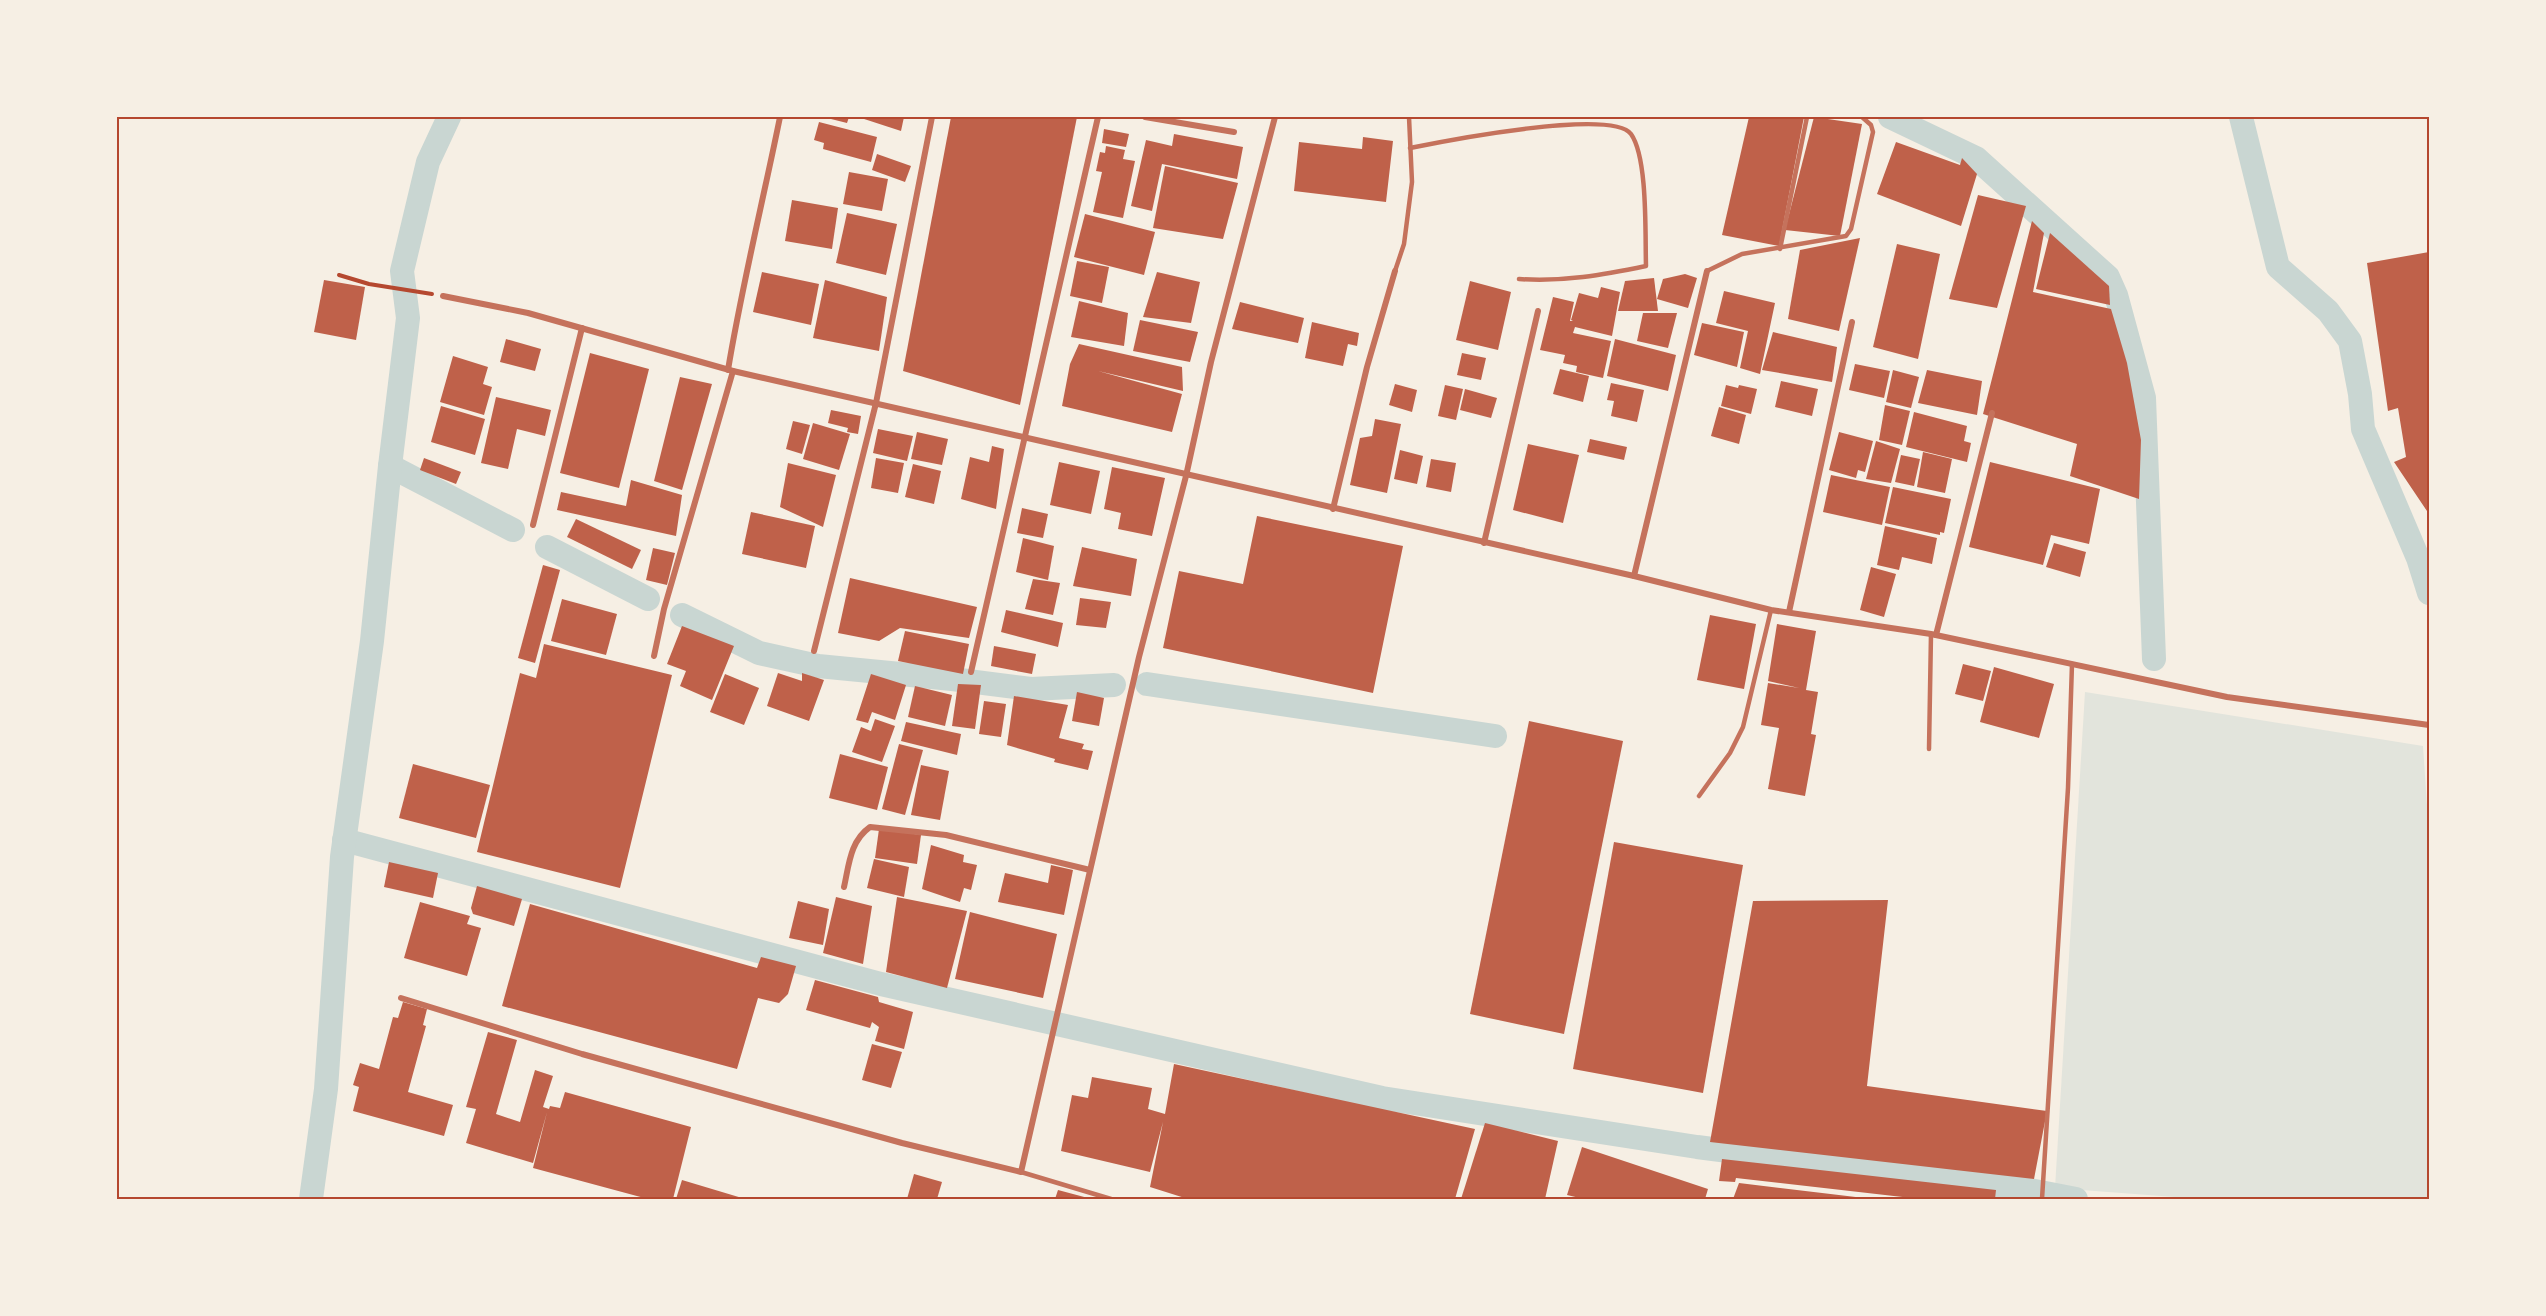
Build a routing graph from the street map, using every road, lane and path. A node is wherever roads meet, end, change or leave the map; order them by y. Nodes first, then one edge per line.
1 (780, 117) edge
2 (932, 117) edge
3 (1098, 117) edge
4 (1145, 117) edge
5 (1275, 117) edge
6 (1409, 117) edge
7 (1807, 117) edge
8 (1862, 117) edge
9 (1234, 132) dead end
10 (1410, 148) junction
11 (1780, 249) junction
12 (1395, 271) joint
13 (1707, 271) joint
14 (339, 275) dead end
15 (1519, 279) dead end
16 (443, 296) joint
17 (1538, 311) dead end
18 (1852, 322) dead end
19 (582, 328) junction
20 (730, 371) junction
21 (876, 403) junction
22 (1992, 413) dead end
23 (1024, 437) junction
24 (1186, 476) junction
25 (1333, 509) junction
26 (533, 525) dead end
27 (1484, 543) junction
28 (1634, 576) junction
29 (1771, 610) junction
30 (1789, 612) junction
31 (1934, 635) junction
32 (814, 651) dead end
33 (654, 656) dead end
34 (2072, 664) junction
35 (971, 672) dead end
36 (2426, 725) edge
37 (1929, 749) dead end
38 (1699, 796) dead end
39 (1090, 870) junction
40 (844, 887) dead end
41 (402, 998) dead end
42 (1021, 1172) junction
43 (1111, 1199) edge
44 (2042, 1199) edge

1 - 20 street
2 - 21 street
3 - 23 street
4 - 9 street
5 - 24 street
6 - 10 lane
7 - 11 lane
8 - 11 lane
10 - 12 lane
10 - 15 lane
11 - 13 lane
12 - 25 street
13 - 28 street
14 - 16 path
16 - 19 street
17 - 27 street
18 - 30 street
19 - 20 street
19 - 26 street
20 - 21 street
20 - 33 street
21 - 23 street
21 - 32 street
22 - 31 street
23 - 24 street
23 - 35 street
24 - 25 street
24 - 39 street
25 - 27 street
27 - 28 street
28 - 29 street
29 - 30 street
29 - 38 lane
30 - 31 street
31 - 34 street
31 - 37 lane
34 - 36 street
34 - 44 lane
39 - 40 street
39 - 42 street
41 - 42 street
42 - 43 lane

